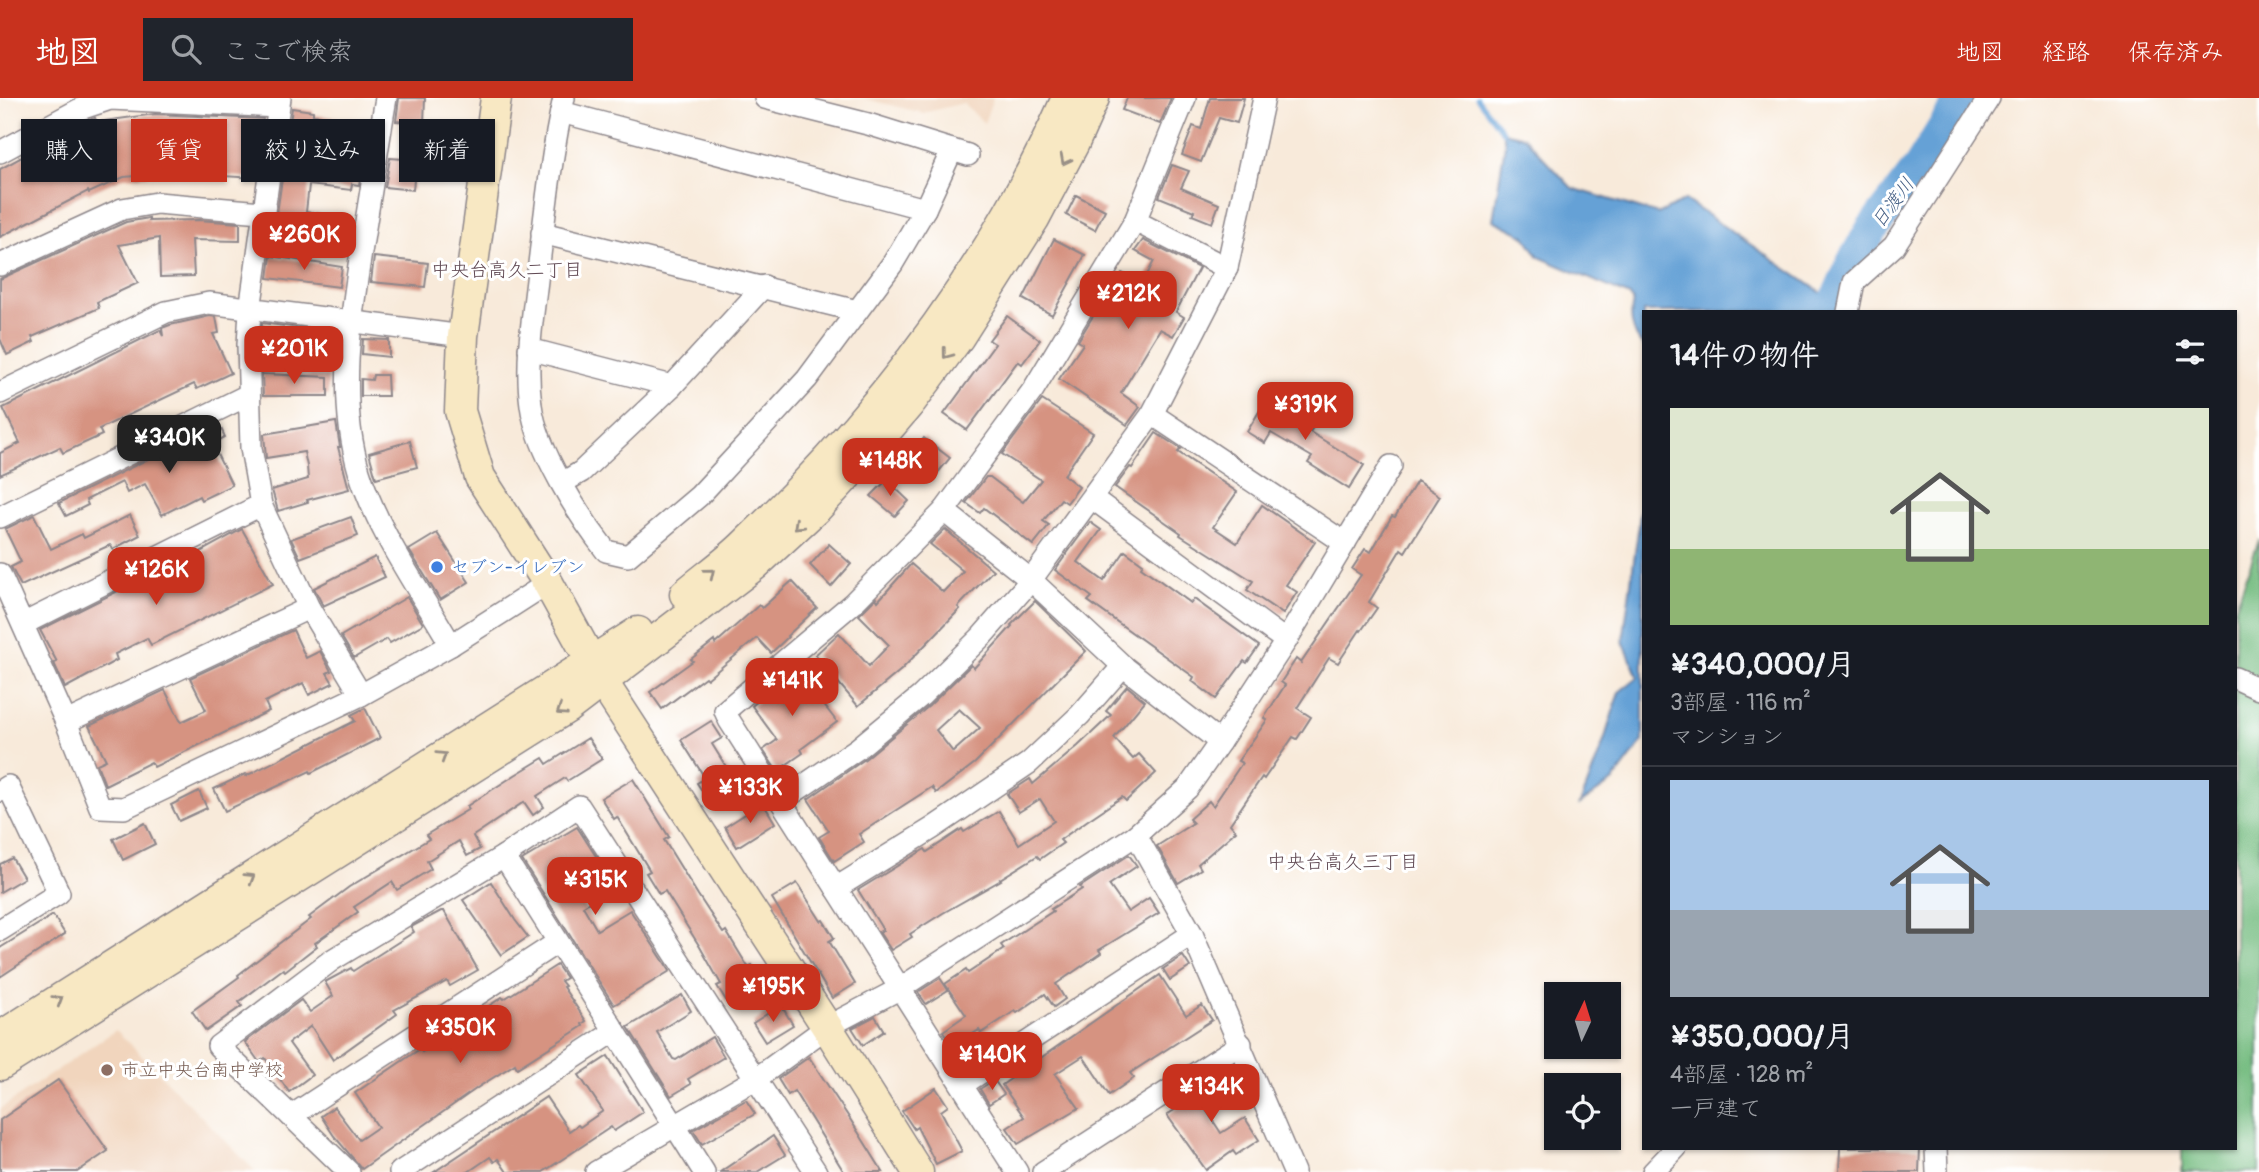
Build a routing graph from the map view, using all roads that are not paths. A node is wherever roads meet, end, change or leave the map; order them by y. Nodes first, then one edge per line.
1 (386, 98) edge
2 (496, 98) edge
3 (765, 98) edge
4 (1067, 98) edge
5 (1094, 98) edge
6 (1185, 98) edge
7 (1264, 98) edge
8 (1989, 98) edge
9 (279, 102) edge
10 (563, 105) edge
11 (0, 152) edge
12 (925, 208) junction
13 (262, 212) junction
14 (1135, 221) junction
15 (542, 233) junction
16 (0, 265) edge
17 (1227, 268) junction
18 (764, 286) junction
19 (250, 310) junction
20 (858, 310) junction
21 (1849, 310) edge
22 (350, 323) junction
23 (463, 336) junction
24 (529, 349) junction
25 (672, 386) junction
26 (0, 393) edge
27 (248, 395) junction
28 (1152, 414) junction
29 (1391, 466) dead end
30 (562, 483) junction
31 (1092, 498) junction
32 (261, 506) junction
33 (944, 510) junction
34 (0, 517) edge
35 (1345, 543) junction
36 (0, 574) edge
37 (1031, 580) junction
38 (548, 583) junction
39 (309, 608) junction
40 (23, 624) junction
41 (1286, 641) junction
42 (451, 645) junction
43 (1124, 666) junction
44 (596, 671) junction
45 (2237, 679) edge
46 (2259, 689) edge
47 (361, 695) junction
48 (66, 722) junction
49 (1220, 742) junction
50 (3, 782) edge
51 (780, 801) junction
52 (1136, 835) junction
53 (504, 856) junction
54 (836, 888) junction
55 (0, 930) edge
56 (1192, 934) junction
57 (558, 942) junction
58 (899, 989) junction
59 (827, 1027) junction
60 (615, 1031) junction
61 (0, 1037) edge
62 (1241, 1044) junction
63 (0, 1065) edge
64 (757, 1077) junction
65 (962, 1085) junction
66 (291, 1116) junction
67 (674, 1125) junction
68 (1674, 1150) edge
69 (1936, 1150) edge
70 (1289, 1170) edge
71 (349, 1172) edge
72 (400, 1172) edge
73 (596, 1172) edge
74 (704, 1172) edge
75 (816, 1172) edge
76 (918, 1172) edge
77 (1017, 1172) edge
78 (1043, 1172) edge
79 (1653, 1172) edge
80 (1937, 1172) edge

1 - 22 street
2 - 23 street
3 - 12 street
44 -> 4 street
5 -> 44 street
6 - 14 street
7 - 17 street
8 - 21 street
9 - 11 street
9 - 13 street
10 - 12 street
10 - 15 street
12 - 20 street
13 - 16 street
13 - 19 street
14 - 17 street
14 - 33 street
15 - 18 street
15 - 24 street
17 - 28 street
18 - 20 street
18 - 25 street
19 - 22 street
19 - 26 street
19 - 27 street
20 - 30 street
22 - 23 street
22 - 42 street
23 - 38 street
24 - 25 street
24 - 30 street
25 - 30 street
27 - 32 street
27 - 34 street
28 - 31 street
28 - 35 street
29 - 35 street
31 - 37 street
31 - 41 street
32 - 39 street
32 - 40 street
33 - 37 street
33 - 51 street
35 - 41 street
36 - 40 street
37 - 43 street
37 - 51 street
38 - 42 street
38 - 44 street
39 - 47 street
39 - 48 street
40 - 48 street
41 - 49 street
42 - 47 street
43 - 49 street
43 - 54 street
44 - 59 street
61 -> 44 street
44 -> 63 street
45 - 46 street
47 - 48 street
49 - 52 street
50 - 55 street
51 - 54 street
52 - 56 street
52 - 58 street
53 - 57 street
53 - 64 street
53 - 66 street
54 - 58 street
56 - 62 street
56 - 65 street
57 - 60 street
57 - 66 street
58 - 59 street
58 - 65 street
59 - 64 street
59 - 76 street
60 - 67 street
60 - 72 street
62 - 70 street
62 - 78 street
64 - 67 street
64 - 75 street
65 - 77 street
66 - 71 street
67 - 73 street
67 - 74 street
68 - 79 street
69 - 80 street

